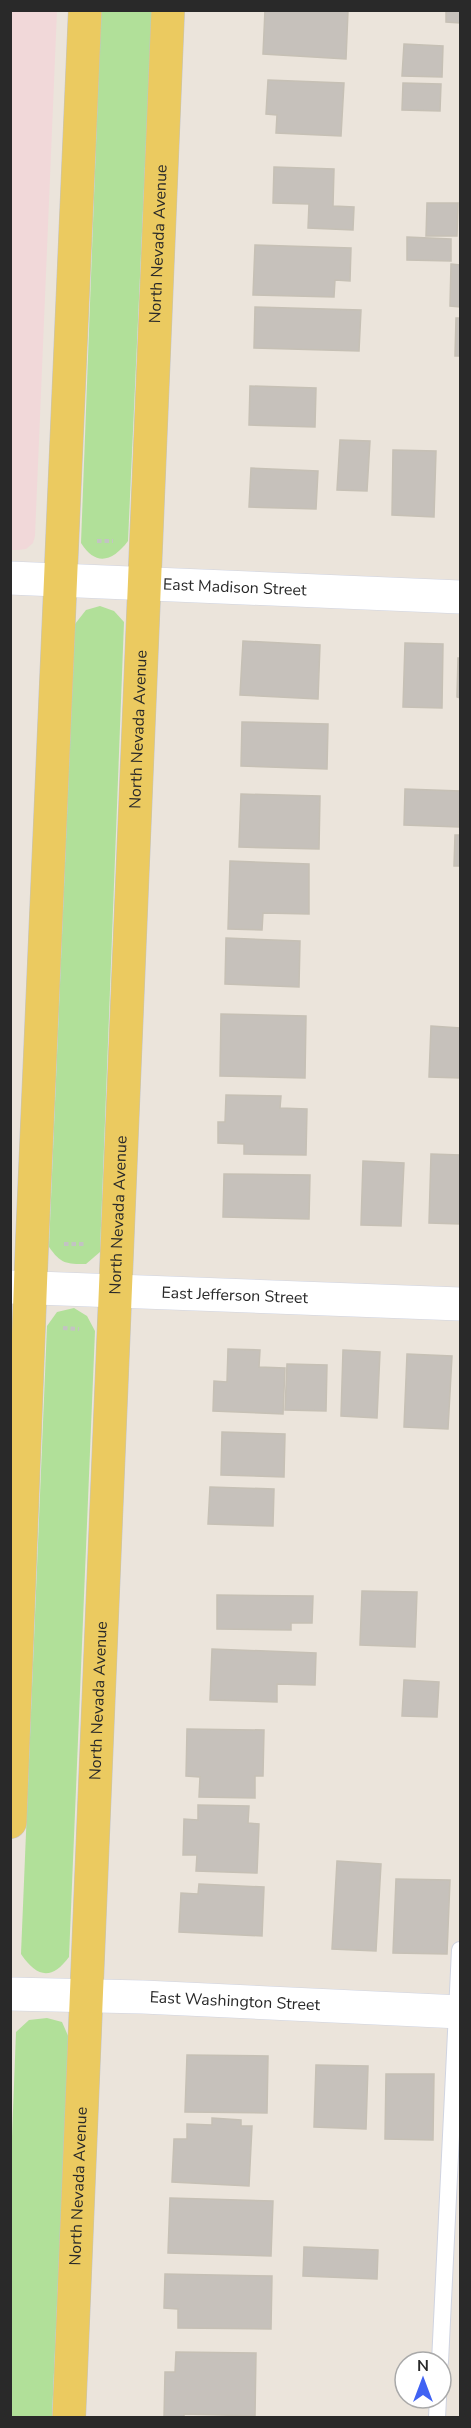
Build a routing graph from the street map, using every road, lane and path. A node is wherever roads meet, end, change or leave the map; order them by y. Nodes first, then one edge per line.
1 (85, 10) edge
2 (168, 10) edge
3 (86, 541) dead end
4 (116, 542) dead end
5 (10, 578) edge
6 (60, 581) junction
7 (144, 583) junction
8 (460, 597) edge
9 (57, 1243) dead end
10 (87, 1245) dead end
11 (20, 1288) edge
12 (114, 1292) junction
13 (460, 1304) edge
14 (53, 1328) dead end
15 (84, 1330) dead end
16 (10, 1822) edge
17 (460, 1950) edge
18 (10, 1994) edge
19 (85, 1995) junction
20 (459, 2012) edge
21 (441, 2350) edge
22 (69, 2418) edge

1 - 6 main road
2 - 7 main road, North Nevada Avenue
3 - 4 path
5 - 6 street, East Madison Street
6 - 7 street, East Madison Street
6 - 11 main road
7 - 8 street, East Madison Street
7 - 12 main road, North Nevada Avenue
9 - 10 path
11 - 12 street, East Jefferson Street
11 - 16 main road
12 - 13 street, East Jefferson Street
12 - 19 main road, North Nevada Avenue
14 - 15 path
17 - 20 lane
18 - 19 street, East Washington Street
19 - 20 street, East Washington Street
19 - 22 main road, North Nevada Avenue
20 - 21 lane

